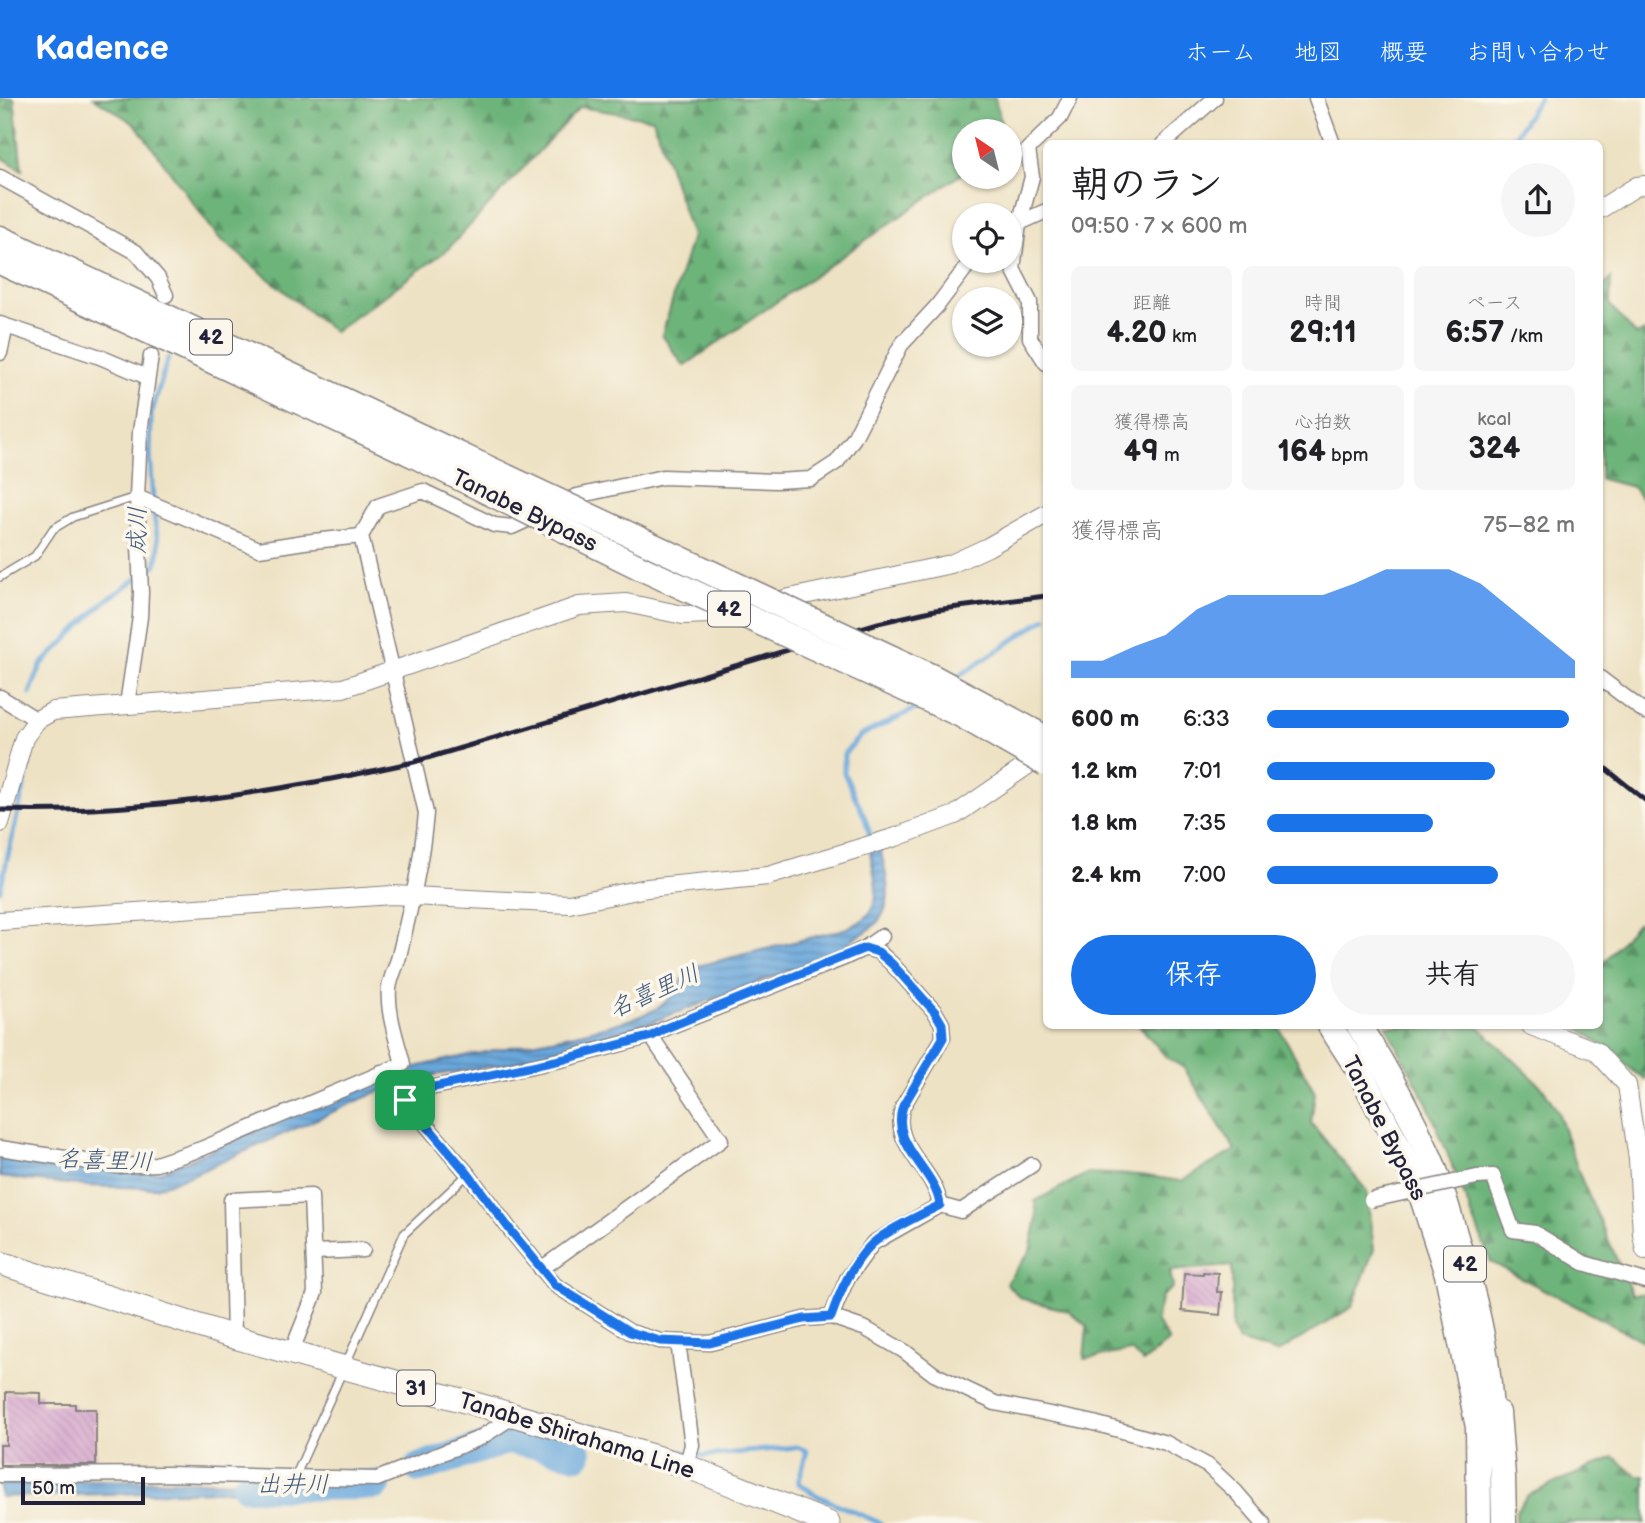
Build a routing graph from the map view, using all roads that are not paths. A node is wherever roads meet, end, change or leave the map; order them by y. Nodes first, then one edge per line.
1 (1070, 98) edge
2 (1215, 98) edge
3 (1317, 98) edge
4 (1168, 140) edge
5 (1332, 140) edge
6 (0, 177) edge
7 (1645, 185) edge
8 (1022, 204) edge
9 (1603, 207) edge
10 (1043, 212) edge
11 (1022, 222) edge
12 (0, 238) edge
13 (0, 262) edge
14 (962, 273) edge
15 (1015, 273) edge
16 (166, 295) dead end
17 (3, 325) edge
18 (0, 353) edge
19 (151, 356) dead end
20 (1043, 358) edge
21 (147, 377) junction
22 (417, 445) junction
23 (137, 496) junction
24 (1043, 516) edge
25 (361, 536) junction
26 (0, 577) edge
27 (393, 670) junction
28 (1603, 680) edge
29 (0, 697) edge
30 (127, 705) junction
31 (1645, 712) edge
32 (37, 720) junction
33 (1043, 736) edge
34 (1043, 754) edge
35 (1043, 762) edge
36 (0, 823) edge
37 (413, 895) junction
38 (0, 921) edge
39 (882, 936) dead end
40 (865, 948) junction
41 (1332, 1029) edge
42 (1361, 1029) edge
43 (1539, 1029) edge
44 (652, 1036) junction
45 (383, 1074) junction
46 (403, 1097) junction
47 (0, 1148) edge
48 (1031, 1165) dead end
49 (468, 1174) junction
50 (1371, 1200) dead end
51 (940, 1205) junction
52 (363, 1250) dead end
53 (1645, 1250) edge
54 (314, 1252) junction
55 (0, 1263) edge
56 (541, 1269) junction
57 (1645, 1281) edge
58 (831, 1317) junction
59 (234, 1337) junction
60 (678, 1342) junction
61 (291, 1353) junction
62 (1487, 1357) junction
63 (343, 1367) junction
64 (514, 1416) junction
65 (1478, 1427) junction
66 (689, 1456) junction
67 (0, 1475) edge
68 (295, 1478) junction
69 (828, 1523) edge
70 (1263, 1523) edge
71 (1466, 1523) edge
72 (1479, 1523) edge
73 (1490, 1523) edge
74 (1504, 1523) edge

1 - 8 street
2 - 4 street
3 - 5 street
6 - 16 street
7 - 9 street
10 - 11 street
12 - 22 highway, Tanabe Bypass / 42
13 - 22 highway, Tanabe Bypass / 42
14 - 25 street
15 - 20 street
17 - 18 street
17 - 21 street
19 - 21 street
21 - 23 street
22 - 33 highway, Tanabe Bypass / 42, bridge
22 - 35 highway, Tanabe Bypass / 42, bridge
23 - 25 street
23 - 26 lane
23 - 30 street
24 - 27 street
25 - 27 street
27 - 30 street
27 - 37 street
28 - 31 street
29 - 32 street
30 - 32 street
32 - 36 street
34 - 37 street
37 - 38 street
37 - 45 street
39 - 40 street
40 - 44 street
40 - 51 street
41 - 65 highway, Tanabe Bypass / 42
42 - 62 highway, Tanabe Bypass / 42
43 - 53 street
44 - 46 street
44 - 56 street
45 - 46 street
45 - 47 street
46 - 49 street
48 - 51 street
49 - 56 street
49 - 63 lane
50 - 57 street, bridge
51 - 58 street
52 - 54 street
54 - 59 street
54 - 61 street
55 - 59 main road, Tanabe Shirahama Line / 31
56 - 60 street
58 - 60 street
58 - 70 street
59 - 61 main road, Tanabe Shirahama Line / 31
60 - 66 street
61 - 63 main road, Tanabe Shirahama Line / 31
62 - 73 highway, Tanabe Bypass / 42
62 - 74 highway, 42
63 - 64 main road, Tanabe Shirahama Line / 31
63 - 68 lane
64 - 66 main road, Tanabe Shirahama Line / 31
64 - 68 street
65 - 71 highway, 42
65 - 72 highway, Tanabe Bypass / 42
66 - 69 main road, Tanabe Shirahama Line / 31
67 - 68 street

